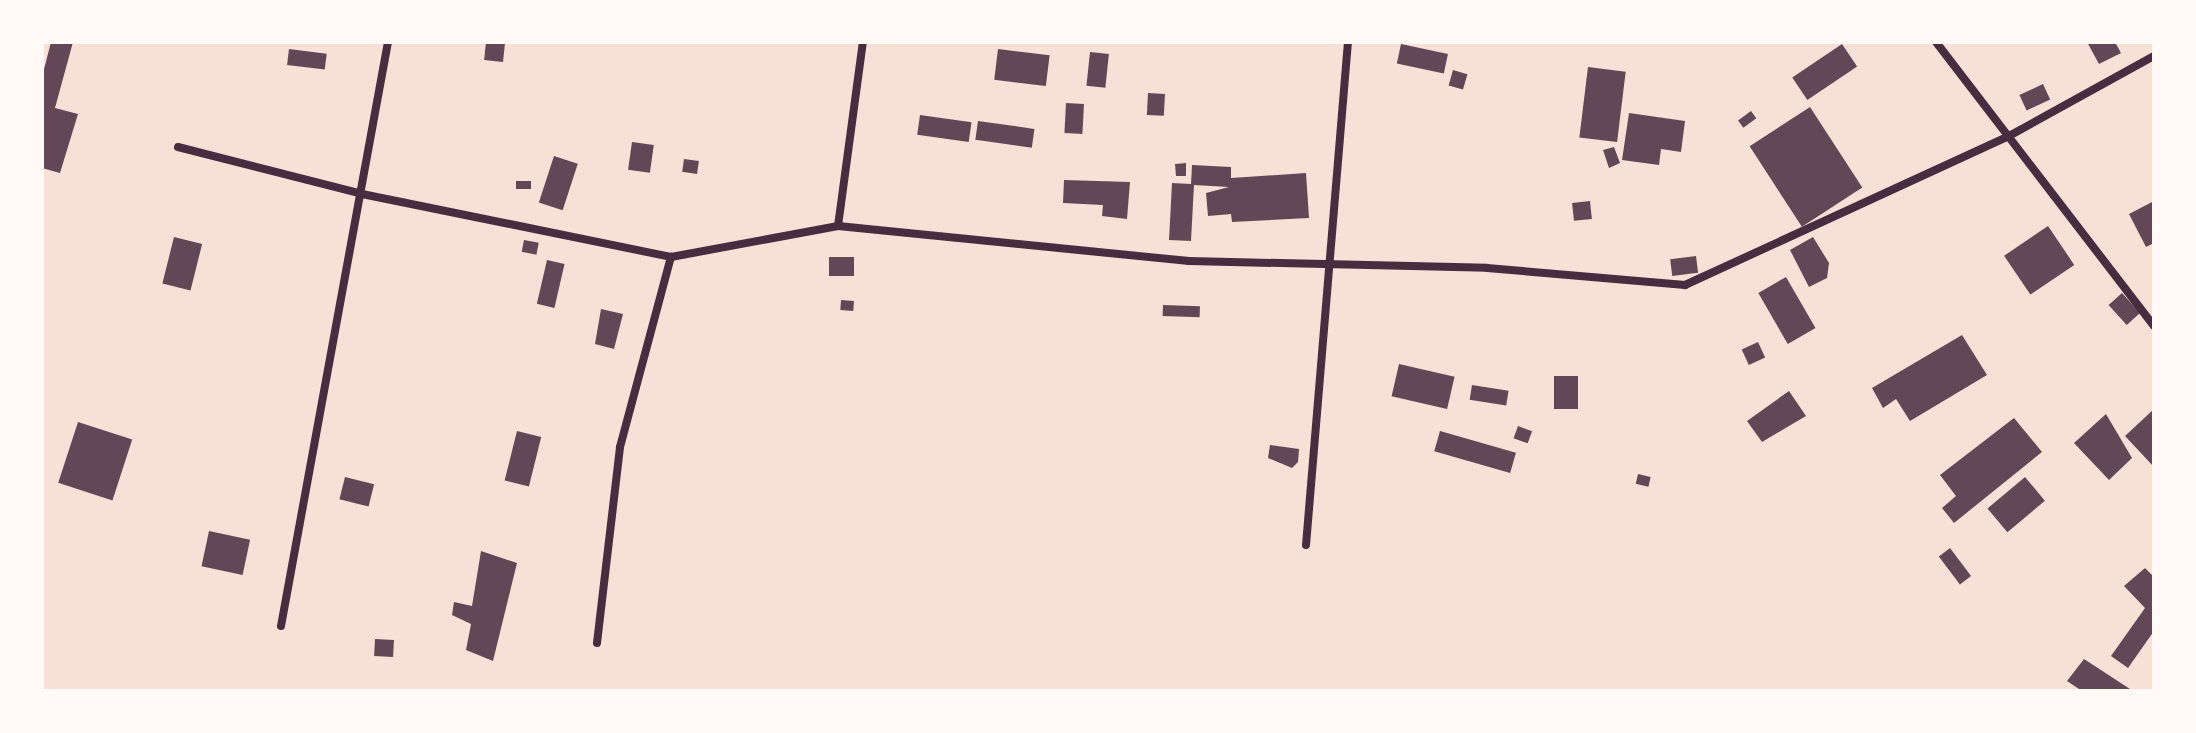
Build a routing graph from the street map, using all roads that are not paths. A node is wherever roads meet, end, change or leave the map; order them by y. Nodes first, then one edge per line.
1 (388, 42) edge
2 (863, 42) edge
3 (1348, 42) edge
4 (1936, 42) edge
5 (2154, 56) edge
6 (2009, 136) junction
7 (178, 147) dead end
8 (362, 194) junction
9 (838, 226) junction
10 (671, 257) junction
11 (1331, 260) junction
12 (2154, 326) edge
13 (1306, 545) dead end
14 (281, 626) dead end
15 (597, 643) dead end

1 - 8 street
2 - 9 street
3 - 11 street
4 - 6 street
5 - 6 street
6 - 11 street
6 - 12 street
7 - 8 street
8 - 10 street
8 - 14 street
9 - 10 street
9 - 11 street
10 - 15 street
11 - 13 street

